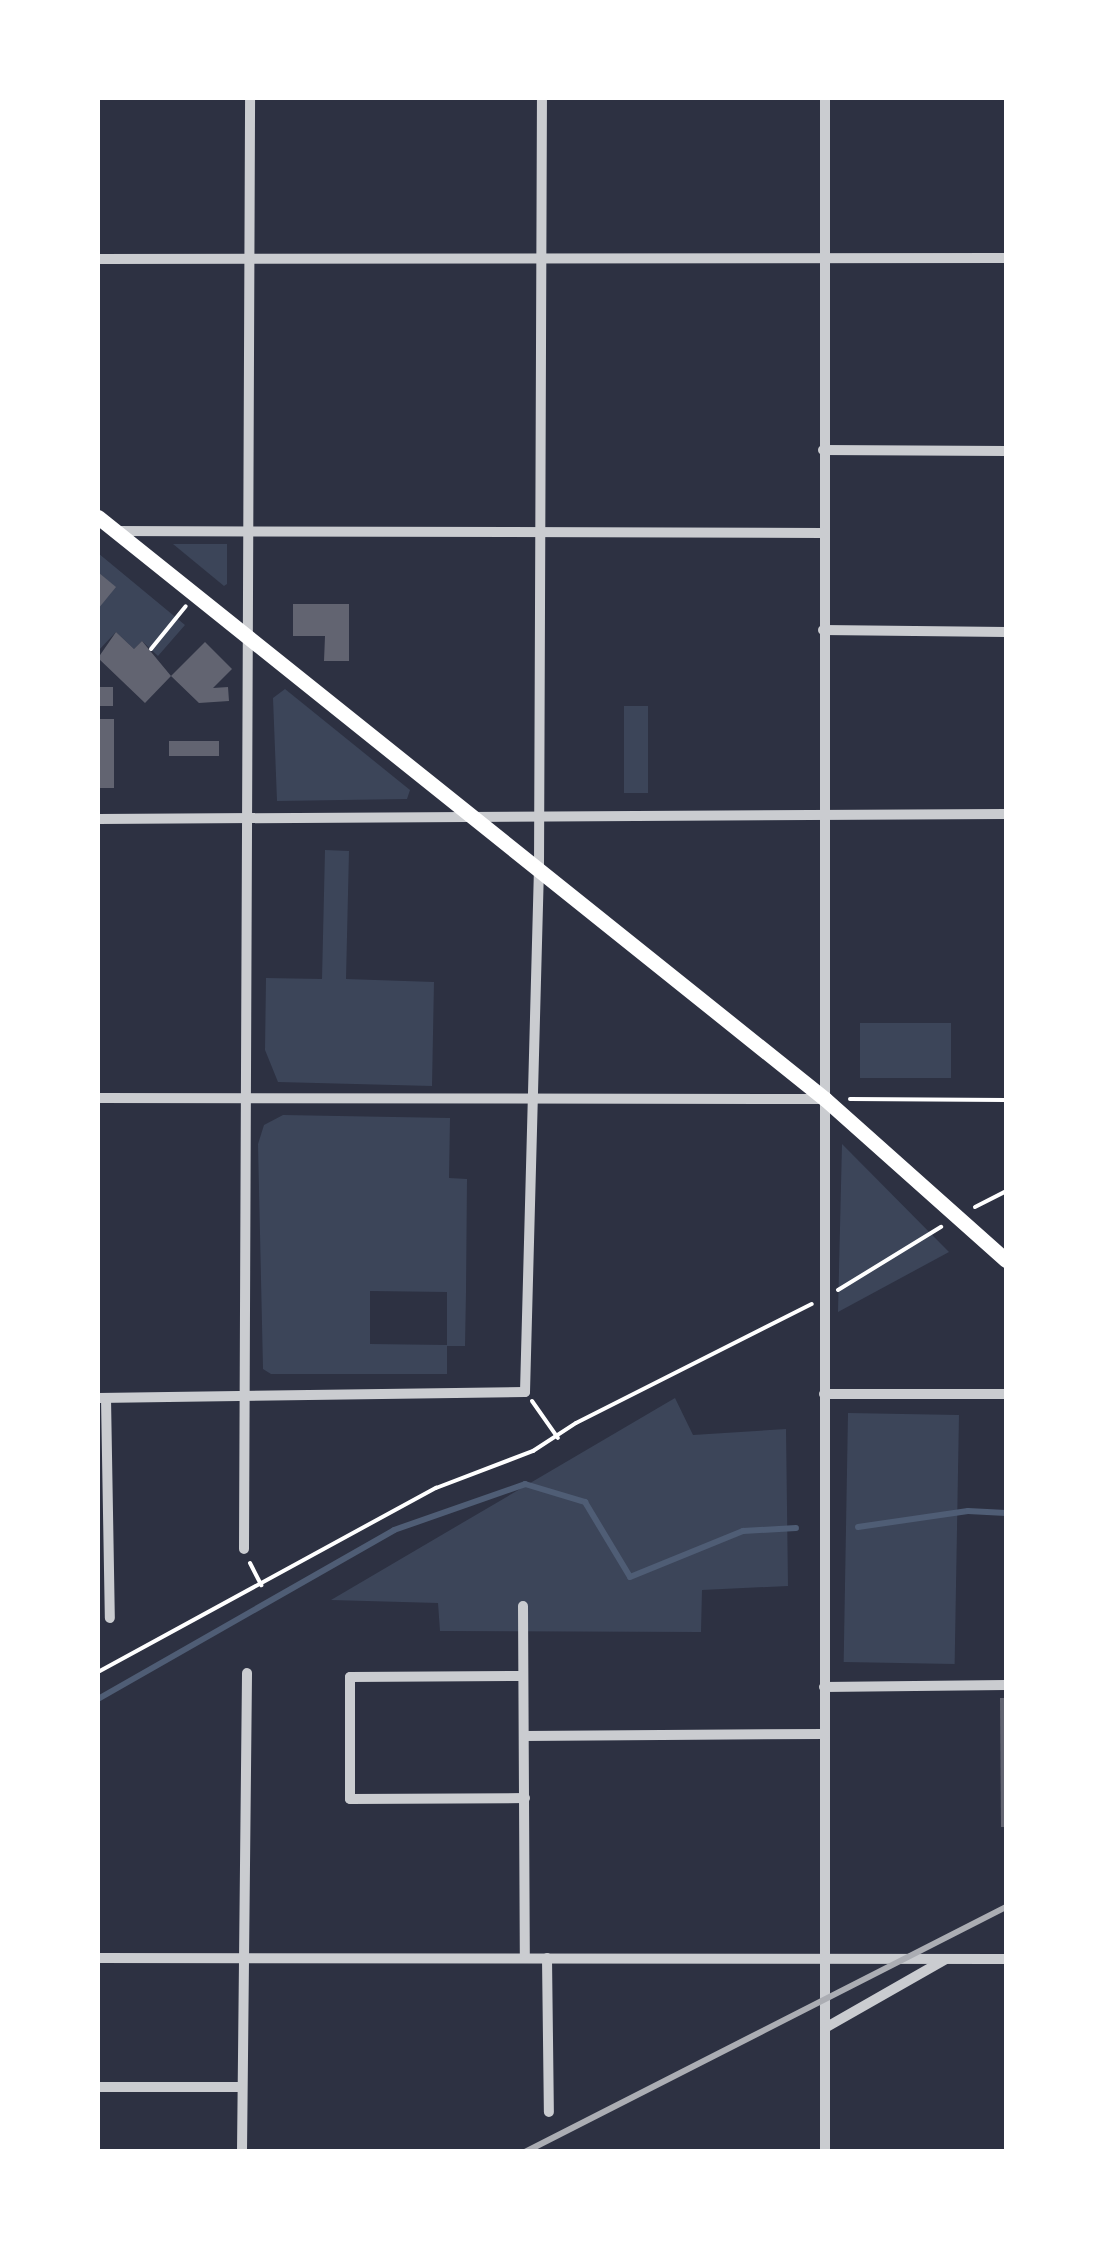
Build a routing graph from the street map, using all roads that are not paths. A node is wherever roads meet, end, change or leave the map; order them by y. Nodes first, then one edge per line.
1 (250, 98) edge
2 (542, 98) edge
3 (824, 98) edge
4 (823, 258) junction
5 (1006, 258) edge
6 (98, 259) edge
7 (250, 259) junction
8 (541, 259) junction
9 (823, 450) junction
10 (1006, 450) edge
11 (98, 517) edge
12 (248, 528) junction
13 (114, 531) junction
14 (540, 531) junction
15 (823, 533) junction
16 (824, 630) junction
17 (248, 632) junction
18 (1006, 632) edge
19 (1006, 814) edge
20 (824, 816) junction
21 (476, 817) junction
22 (539, 817) junction
23 (248, 818) junction
24 (98, 819) edge
25 (539, 868) junction
26 (98, 1098) edge
27 (246, 1098) junction
28 (534, 1098) junction
29 (826, 1099) junction
30 (1004, 1254) edge
31 (824, 1394) junction
32 (1006, 1394) edge
33 (245, 1396) junction
34 (102, 1398) edge
35 (244, 1549) road end
36 (523, 1606) dead end
37 (110, 1618) dead end
38 (247, 1673) dead end
39 (522, 1676) junction
40 (1006, 1684) edge
41 (824, 1687) junction
42 (825, 1734) junction
43 (524, 1736) junction
44 (525, 1798) junction
45 (98, 1958) edge
46 (245, 1958) junction
47 (525, 1958) junction
48 (546, 1958) junction
49 (825, 1958) junction
50 (946, 1959) junction
51 (1006, 1959) edge
52 (825, 2028) junction
53 (98, 2087) edge
54 (242, 2087) junction
55 (548, 2112) dead end
56 (242, 2152) edge
57 (825, 2152) edge

1 - 7 street
2 - 8 street
3 - 4 street
4 - 5 street
4 - 8 street
4 - 9 street
6 - 7 street
7 - 8 street
7 - 12 street
8 - 14 street
9 - 10 street
9 - 15 street
11 - 13 main road
12 - 13 street
12 - 14 street
12 - 17 street
13 - 17 main road
14 - 15 street
14 - 22 street
15 - 16 street
16 - 18 street
16 - 20 street
17 - 21 main road
17 - 23 street
19 - 20 street
20 - 22 street
20 - 29 street
21 - 22 street
21 - 23 street
21 - 25 main road
22 - 25 street
23 - 24 street
23 - 27 street
25 - 28 street
25 - 29 main road
26 - 27 street
27 - 28 street
27 - 33 street
28 - 29 street
28 - 33 street
29 - 30 main road
29 - 31 street
31 - 32 street
31 - 41 street
33 - 34 street
33 - 35 street
34 - 37 street
36 - 39 street
38 - 46 street
39 - 43 street
39 - 44 street
40 - 41 street
41 - 42 street
42 - 43 street
42 - 49 street
43 - 44 street
44 - 47 street
45 - 46 street
46 - 47 street
46 - 54 street
47 - 48 street
48 - 49 street
48 - 55 street
49 - 50 street
49 - 52 street
50 - 51 street
50 - 52 street
52 - 57 street
53 - 54 street
54 - 56 street

